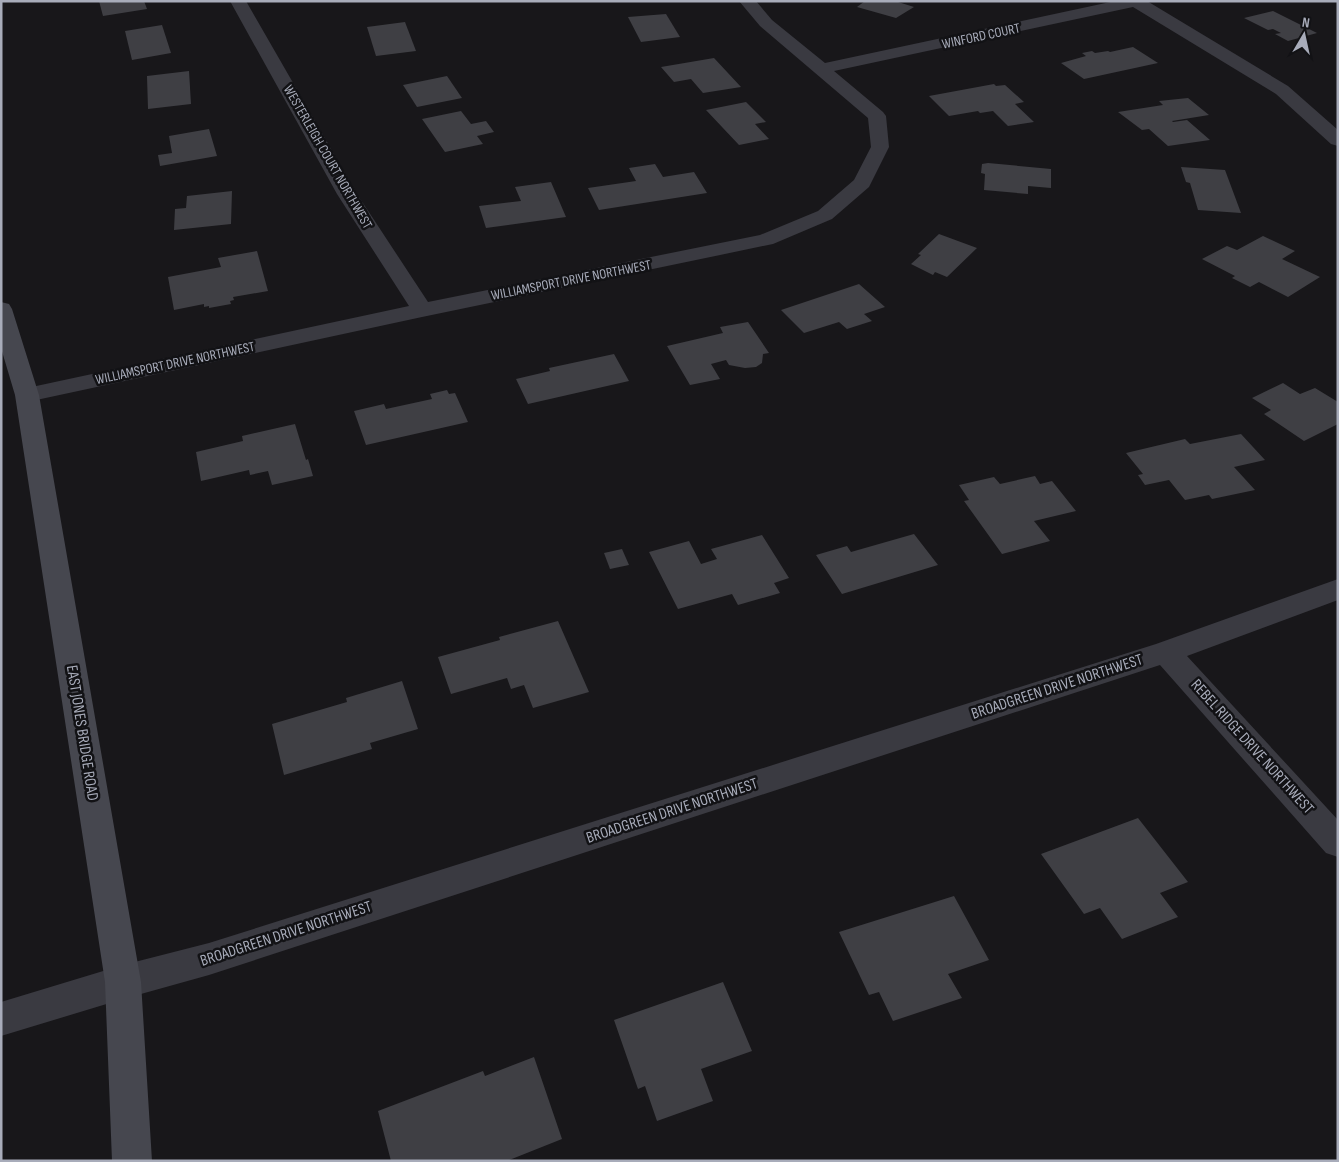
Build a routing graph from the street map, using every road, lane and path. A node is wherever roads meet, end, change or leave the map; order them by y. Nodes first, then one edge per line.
1 (238, 1) edge
2 (747, 1) edge
3 (1138, 2) edge
4 (822, 70) junction
5 (1338, 140) edge
6 (1, 309) edge
7 (422, 310) junction
8 (27, 395) junction
9 (1338, 588) edge
10 (1166, 652) junction
11 (1338, 843) edge
12 (123, 982) junction
13 (1, 1019) edge
14 (132, 1161) edge

1 - 7 street, WESTERLEIGH COURT NORTHWEST
2 - 4 street, WILLIAMSPORT DRIVE NORTHWEST
3 - 4 street, WINFORD COURT
3 - 5 street
4 - 7 street, WILLIAMSPORT DRIVE NORTHWEST
6 - 8 street, EAST JONES BRIDGE ROAD
7 - 8 street, WILLIAMSPORT DRIVE NORTHWEST
8 - 12 street, EAST JONES BRIDGE ROAD
9 - 10 street, BROADGREEN DRIVE NORTHWEST
10 - 11 street, REBEL RIDGE DRIVE NORTHWEST
10 - 12 street, BROADGREEN DRIVE NORTHWEST
12 - 13 street, BROADGREEN DRIVE NORTHWEST
12 - 14 street, EAST JONES BRIDGE ROAD

